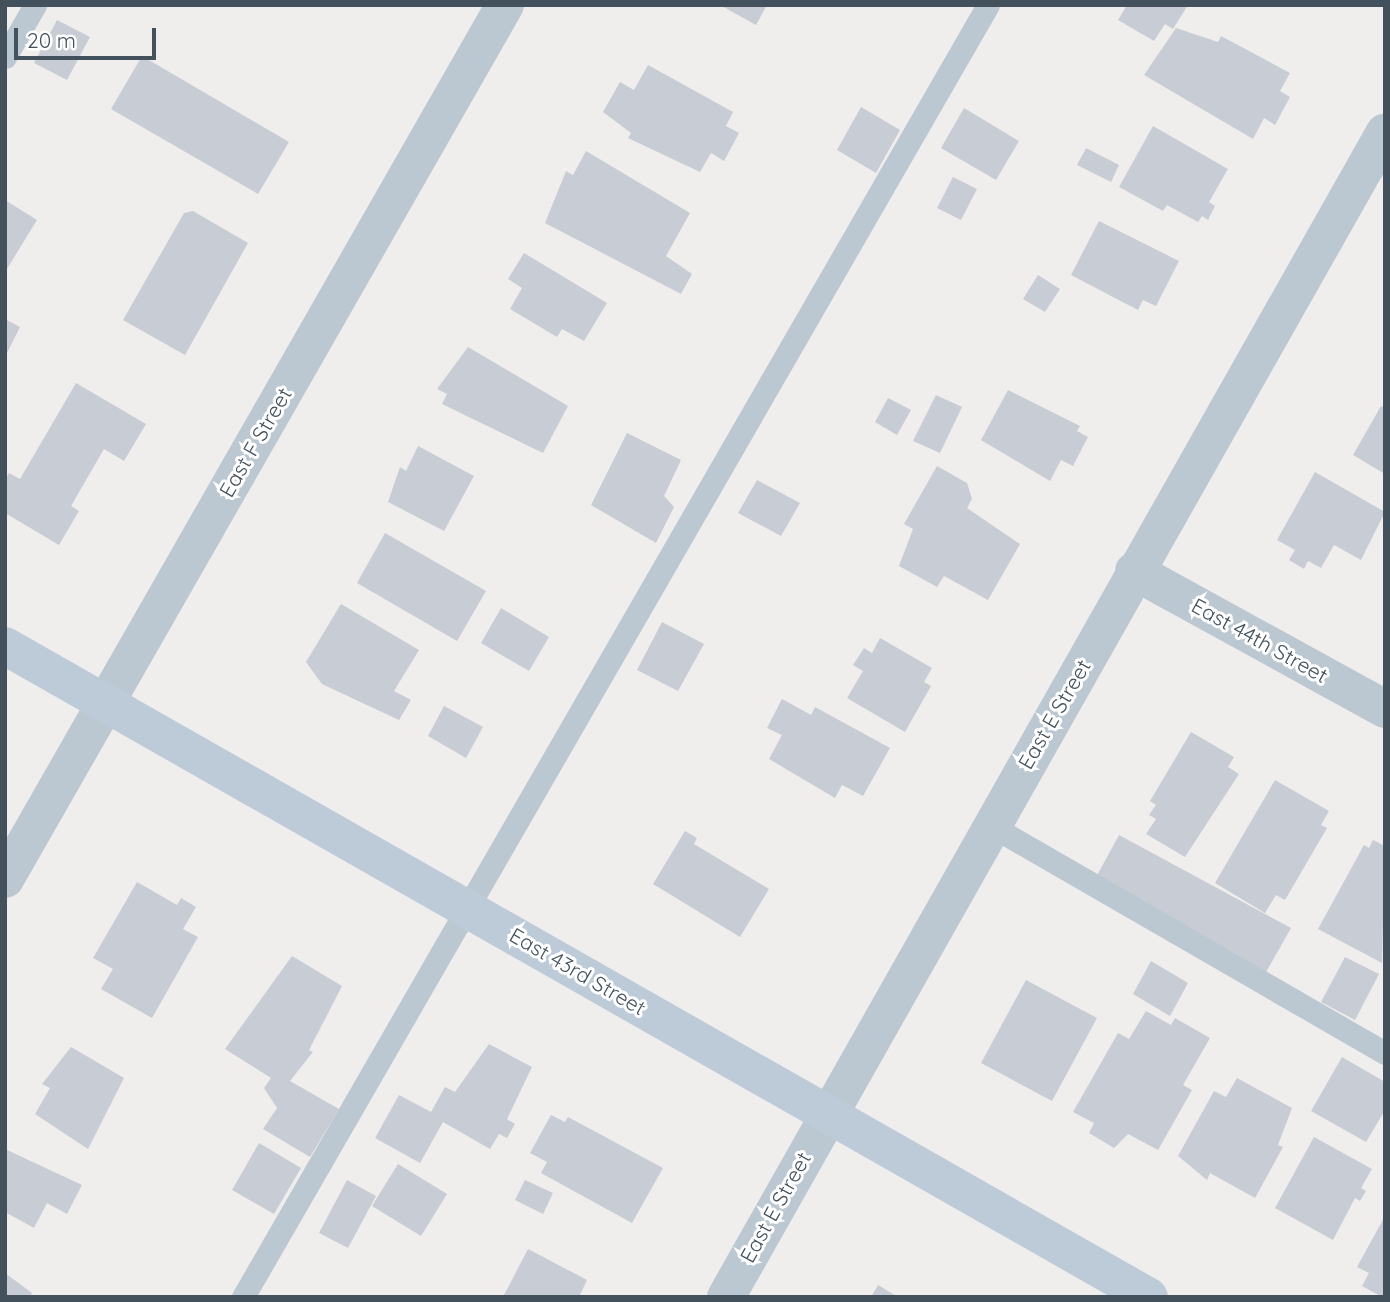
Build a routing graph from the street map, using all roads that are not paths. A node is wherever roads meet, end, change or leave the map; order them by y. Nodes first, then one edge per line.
1 (36, 5) edge
2 (505, 5) edge
3 (988, 5) edge
4 (5, 57) edge
5 (1385, 132) edge
6 (1135, 571) junction
7 (5, 646) edge
8 (104, 703) junction
9 (1385, 709) edge
10 (990, 825) junction
11 (5, 879) edge
12 (464, 906) junction
13 (1385, 1053) edge
14 (827, 1112) junction
15 (243, 1297) edge
16 (726, 1297) edge
17 (1149, 1297) edge

1 - 4 lane
2 - 8 street, East F Street
3 - 12 lane
5 - 6 street, East E Street
6 - 9 street, East 44th Street
6 - 10 street, East E Street
7 - 8 street, East 43rd Street
8 - 11 street, East F Street
8 - 12 street, East 43rd Street
10 - 13 lane
10 - 14 street, East E Street
12 - 14 street, East 43rd Street
12 - 15 lane
14 - 16 street, East E Street
14 - 17 street, East 43rd Street

